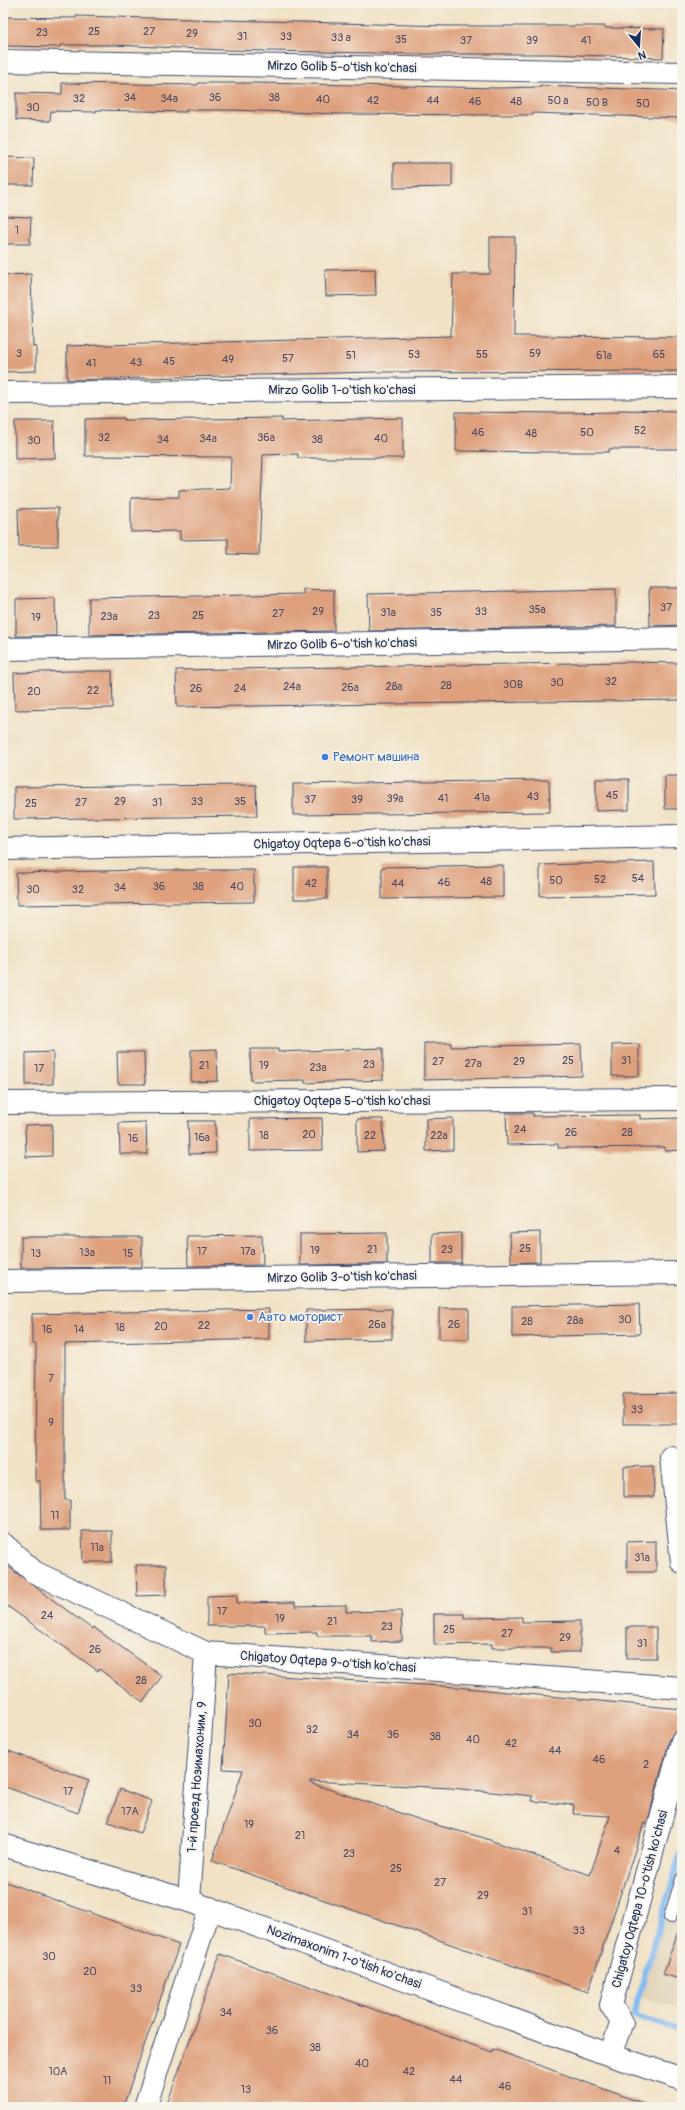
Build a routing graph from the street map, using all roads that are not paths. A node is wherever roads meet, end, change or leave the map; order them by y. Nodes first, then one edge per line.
1 (3, 61) edge
2 (682, 73) edge
3 (682, 387) edge
4 (3, 392) edge
5 (682, 638) edge
6 (3, 649) edge
7 (682, 836) edge
8 (3, 849) edge
9 (682, 1099) edge
10 (3, 1103) edge
11 (682, 1273) edge
12 (3, 1281) edge
13 (670, 1457) dead end
14 (3, 1544) edge
15 (682, 1562) edge
16 (206, 1653) junction
17 (682, 1688) edge
18 (682, 1740) edge
19 (3, 1845) edge
20 (682, 1879) edge
21 (189, 1901) junction
22 (210, 1908) junction
23 (670, 1917) dead end
24 (610, 2055) junction
25 (682, 2079) edge
26 (145, 2107) edge

1 - 2 street, Mirzo Golib 5-o'tish ko'chasi
3 - 4 street, Mirzo Golib 1-o'tish ko'chasi
5 - 6 street, Mirzo Golib 6-o'tish ko'chasi
7 - 8 street, Chigatoy Oqtepa 6-o'tish ko'chasi
9 - 10 street, Chigatoy Oqtepa 5-o'tish ko'chasi
11 - 12 street, Mirzo Golib 3-o'tish ko'chasi
13 - 15 street
14 - 16 street, Chigatoy Oqtepa 9-o'tish ko'chasi
16 - 17 street, Chigatoy Oqtepa 9-o'tish ko'chasi
16 - 21 street, 1-й проезд Нозимахоним, 9
18 - 24 street, Chigatoy Oqtepa 10-o'tish ko'chasi
19 - 21 street, Nozimaxonim 1-o'tish ko'chasi
20 - 23 lane
21 - 22 street, Nozimaxonim 1-o'tish ko'chasi
22 - 24 street, Nozimaxonim 1-o'tish ko'chasi
22 - 26 street
24 - 25 street, Nozimaxonim 1-o'tish ko'chasi

